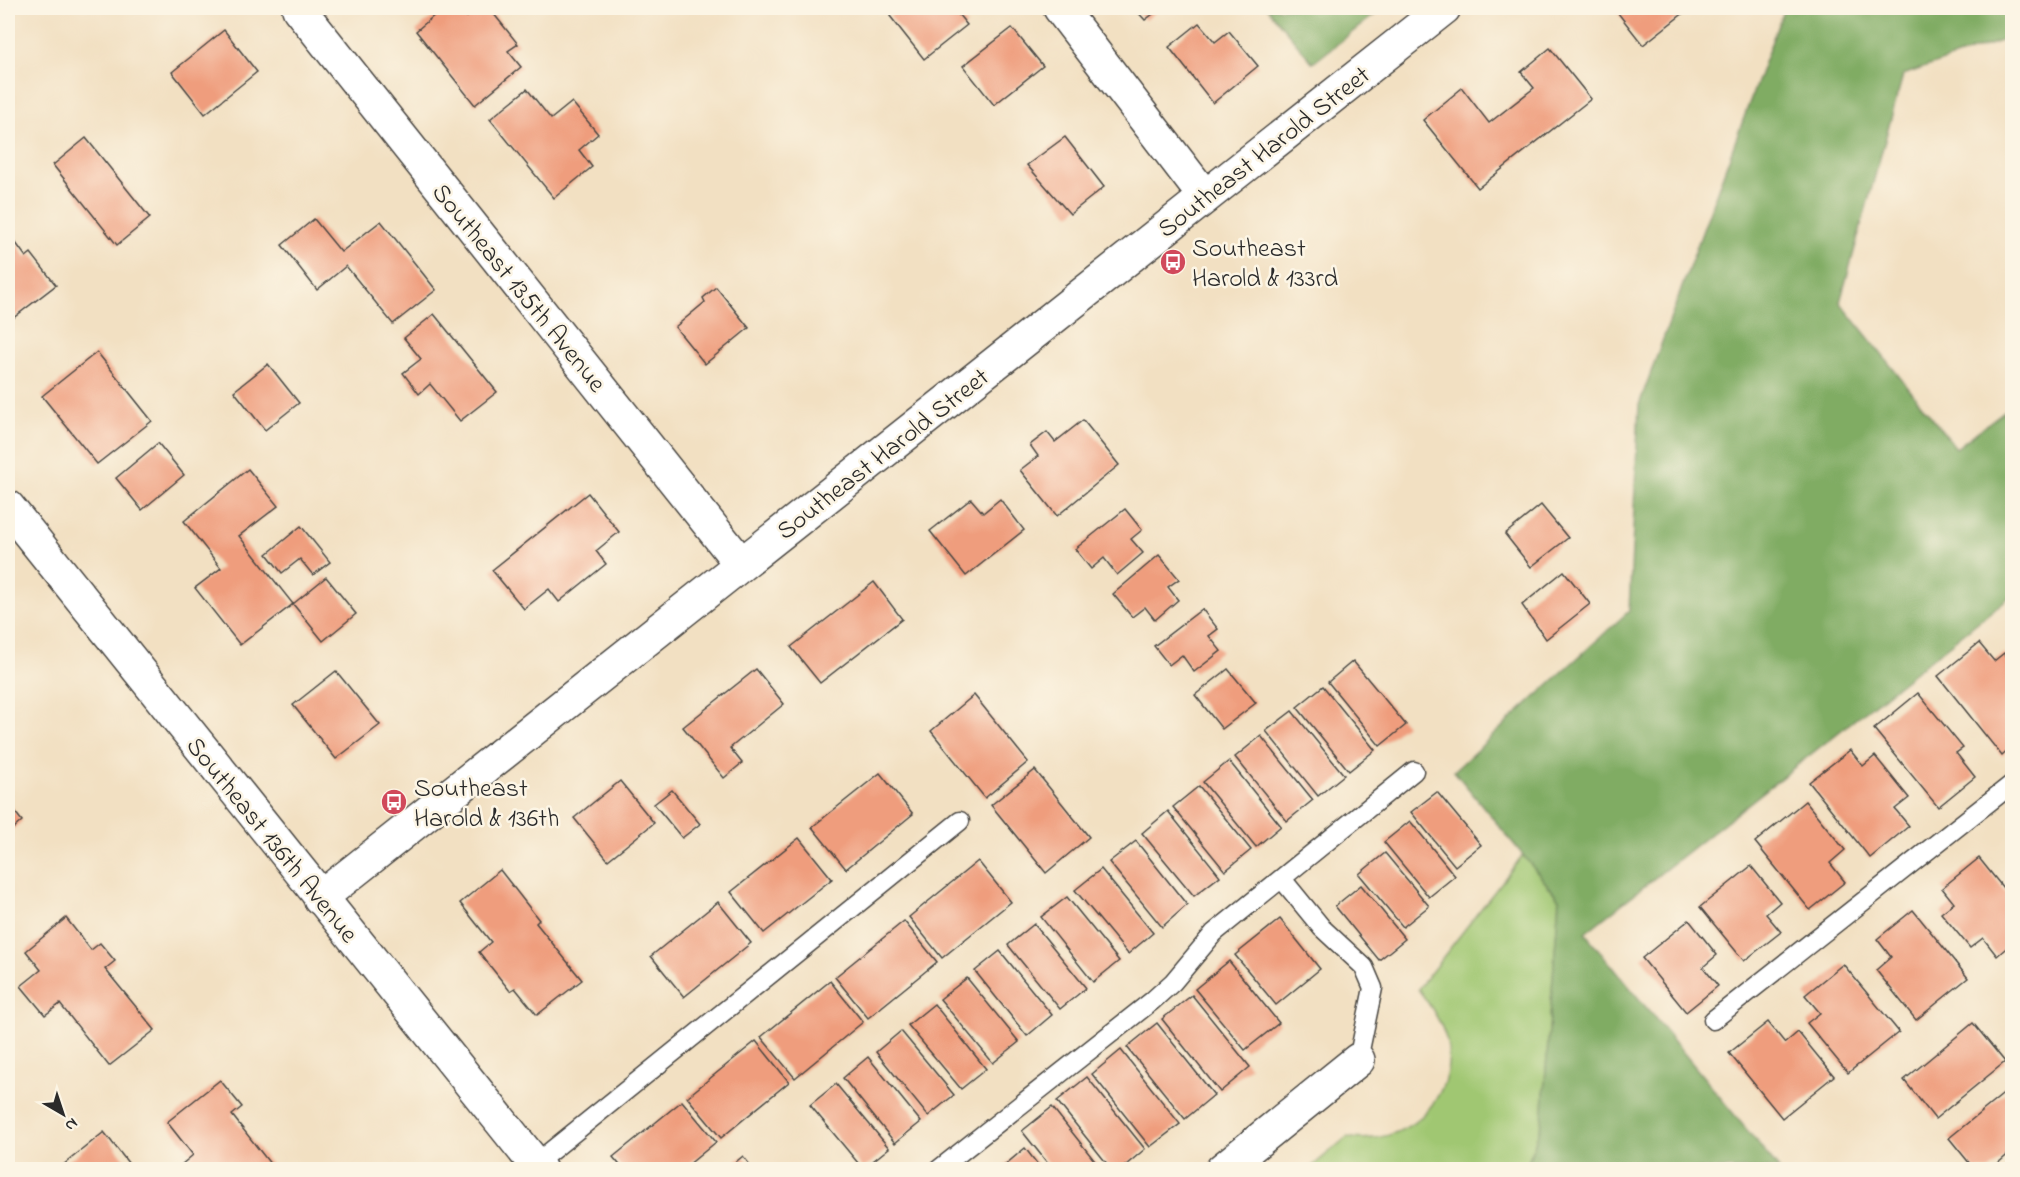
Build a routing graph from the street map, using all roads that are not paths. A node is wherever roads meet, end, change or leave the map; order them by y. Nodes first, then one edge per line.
1 (298, 8) edge
2 (1060, 8) edge
3 (1444, 8) edge
4 (1204, 197) junction
5 (9, 512) edge
6 (741, 564) junction
7 (1414, 771) dead end
8 (2013, 784) edge
9 (960, 820) dead end
10 (1282, 879) junction
11 (320, 898) junction
12 (1713, 1020) dead end
13 (1358, 1060) joint
14 (538, 1167) edge
15 (944, 1168) edge
16 (1222, 1170) edge

1 - 6 street, Southeast 135th Avenue
2 - 4 street
3 - 4 street, Southeast Harold Street
4 - 6 street, Southeast Harold Street
5 - 11 street, Southeast 136th Avenue
6 - 11 street, Southeast Harold Street
7 - 10 lane
8 - 12 lane
9 - 14 lane
10 - 13 lane
10 - 15 lane
11 - 14 street, Southeast 136th Avenue
13 - 16 street

